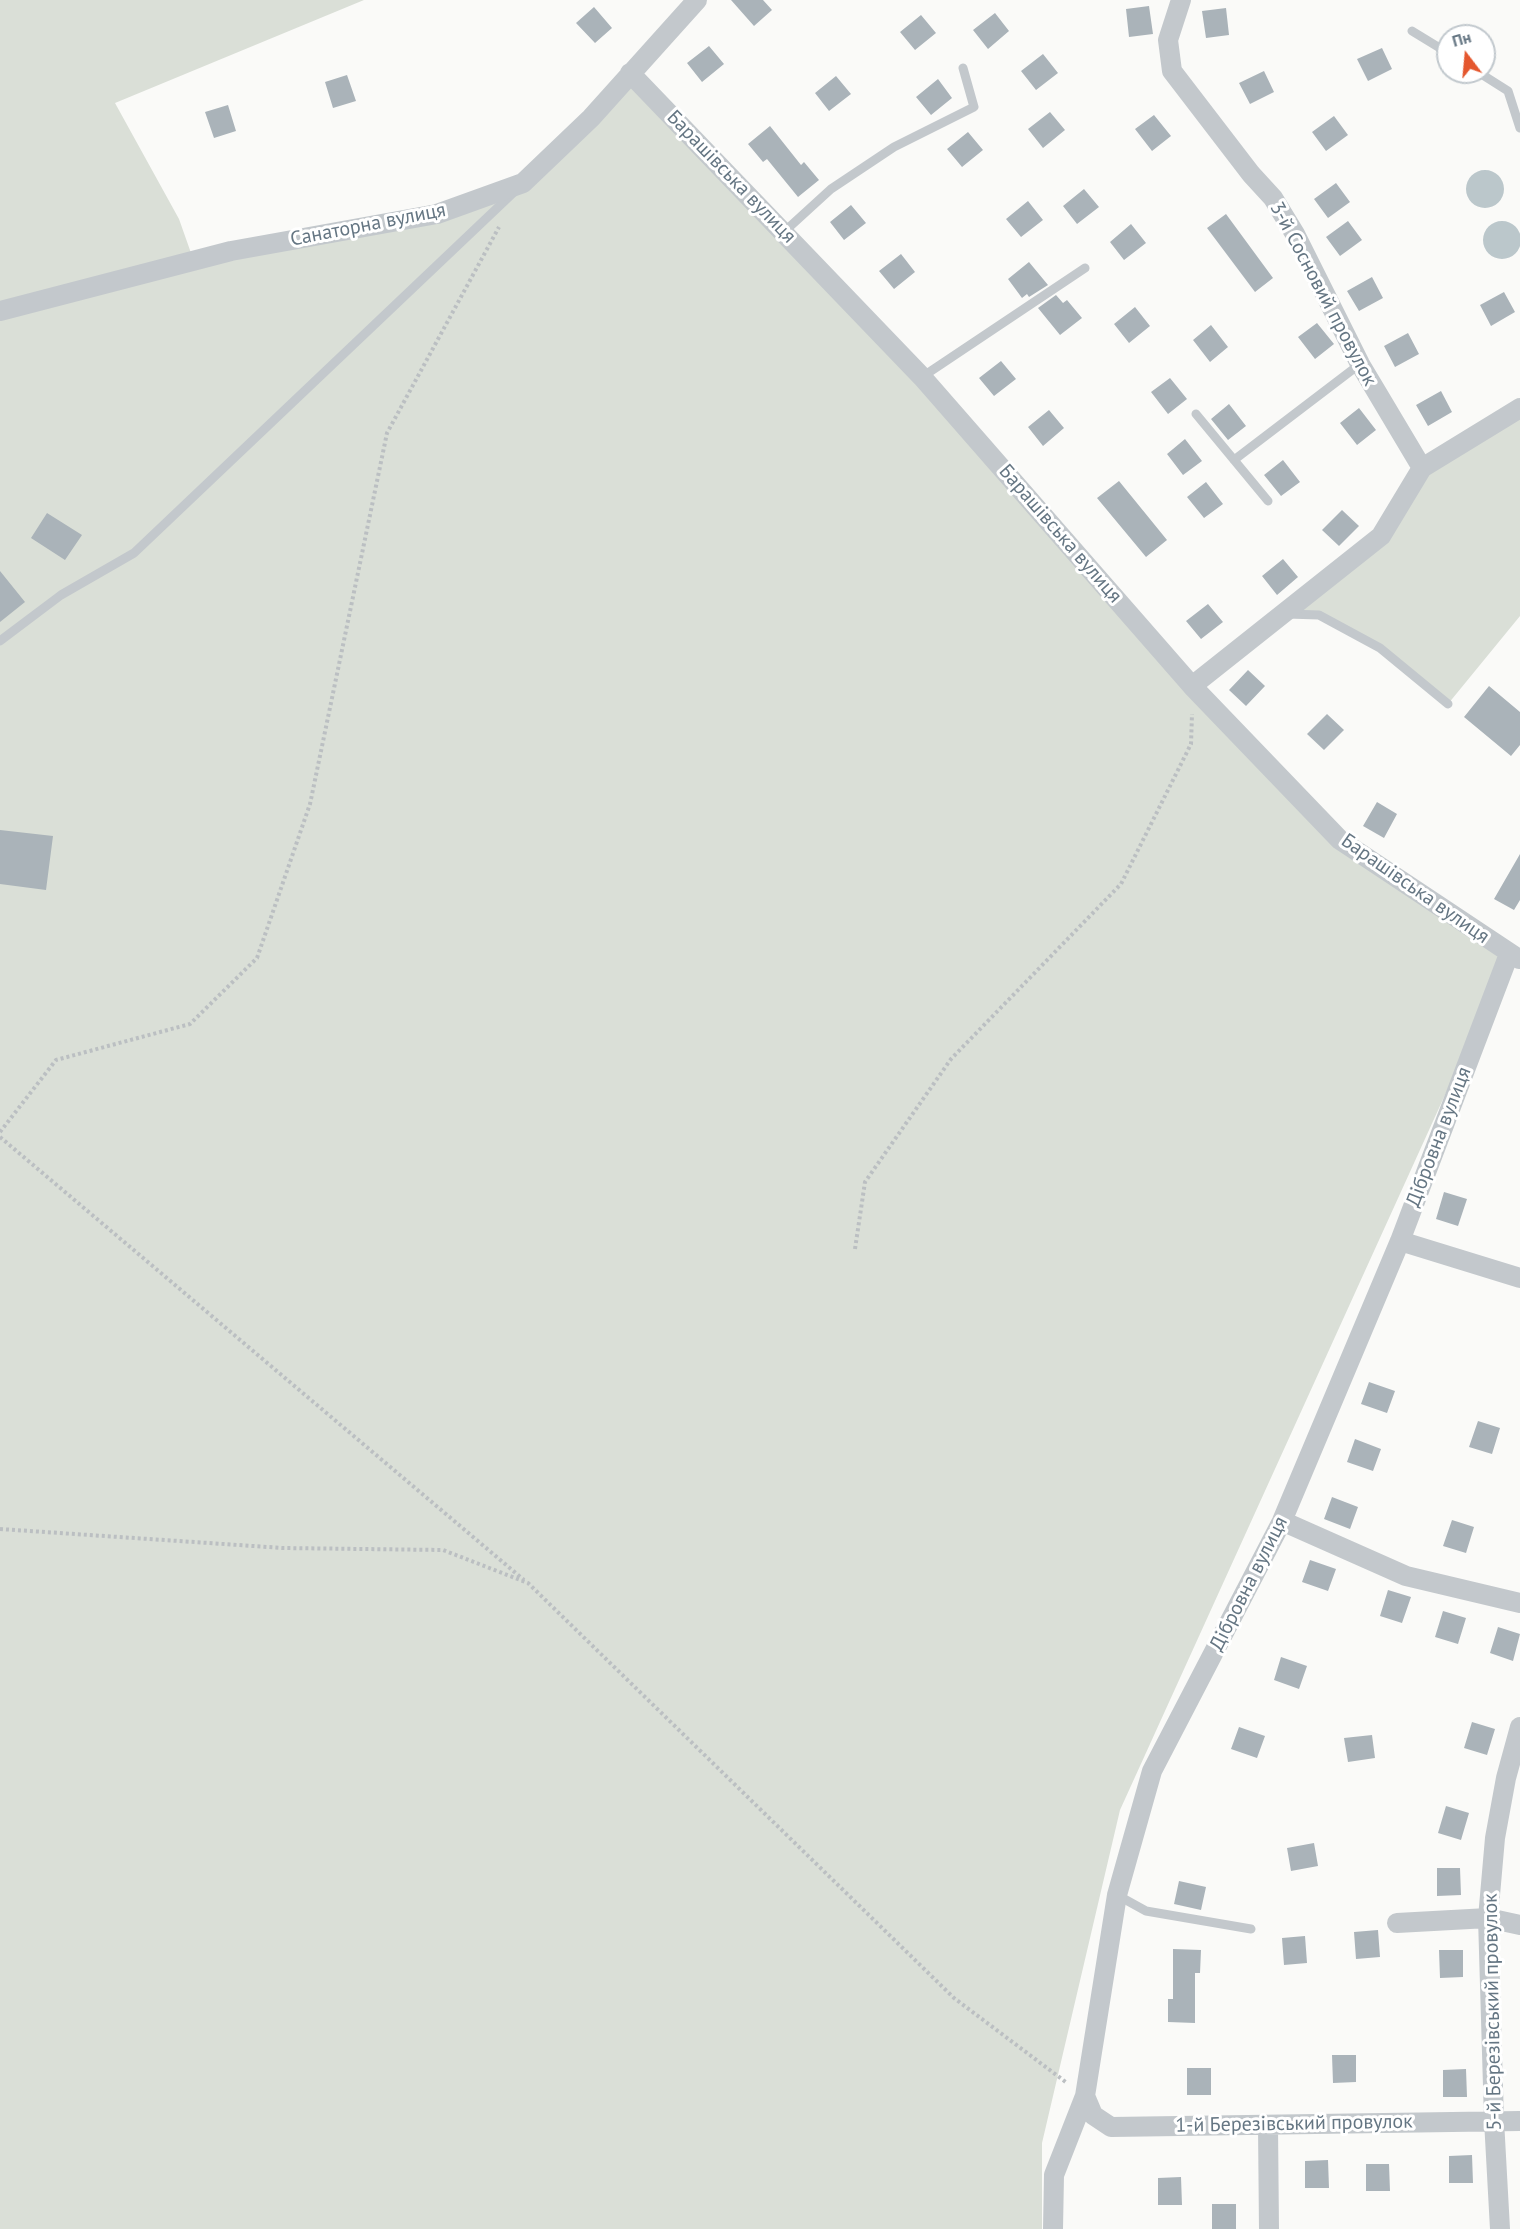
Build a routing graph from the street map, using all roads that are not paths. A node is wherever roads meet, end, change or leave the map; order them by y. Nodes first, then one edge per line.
1 (697, 0) edge
2 (1181, 0) edge
3 (1412, 31) dead end
4 (1436, 46) edge
5 (963, 68) dead end
6 (630, 73) junction
7 (1496, 83) edge
8 (1520, 128) edge
9 (523, 183) junction
10 (785, 231) junction
11 (1085, 268) dead end
12 (0, 311) edge
13 (1360, 364) junction
14 (922, 376) junction
15 (1520, 408) edge
16 (1196, 414) dead end
17 (1234, 460) junction
18 (1422, 468) junction
19 (1268, 501) dead end
20 (1281, 614) junction
21 (0, 641) edge
22 (1192, 686) junction
23 (1448, 704) dead end
24 (1514, 957) edge
25 (1400, 1241) junction
26 (1520, 1278) edge
27 (1282, 1521) junction
28 (1520, 1603) edge
29 (1520, 1727) edge
30 (1117, 1895) junction
31 (1488, 1918) junction
32 (1397, 1923) dead end
33 (1520, 1925) edge
34 (1251, 1929) dead end
35 (1085, 2096) junction
36 (1494, 2120) junction
37 (1520, 2121) edge
38 (1268, 2126) junction
39 (1053, 2229) edge
40 (1269, 2229) edge
41 (1500, 2229) edge

1 - 6 street, Санаторна вулиця
2 - 13 street, 3-й Сосновий провулок
3 - 4 lane
5 - 10 lane
6 - 9 street, Санаторна вулиця
6 - 10 street, Барашівська вулиця
7 - 8 lane
9 - 12 street, Санаторна вулиця
9 - 21 lane
10 - 14 street, Барашівська вулиця
11 - 14 lane
13 - 17 lane
13 - 18 street, 3-й Сосновий провулок
14 - 22 street, Барашівська вулиця
15 - 18 street
16 - 17 lane
17 - 19 lane
18 - 20 street
20 - 22 street
20 - 23 lane
22 - 24 street, Барашівська вулиця
24 - 25 street, Дібровна вулиця
25 - 26 street
25 - 27 street, Дібровна вулиця
27 - 28 street
27 - 30 street, Дібровна вулиця
29 - 31 street, 5-й Березівський провулок
30 - 34 lane
30 - 35 street, Дібровна вулиця
31 - 32 street
31 - 33 street
31 - 36 street, 5-й Березівський провулок
35 - 38 street, 1-й Березівський провулок
35 - 39 street, Дібровна вулиця
36 - 37 street, 1-й Березівський провулок
36 - 38 street, 1-й Березівський провулок
36 - 41 street, 5-й Березівський провулок
38 - 40 street

